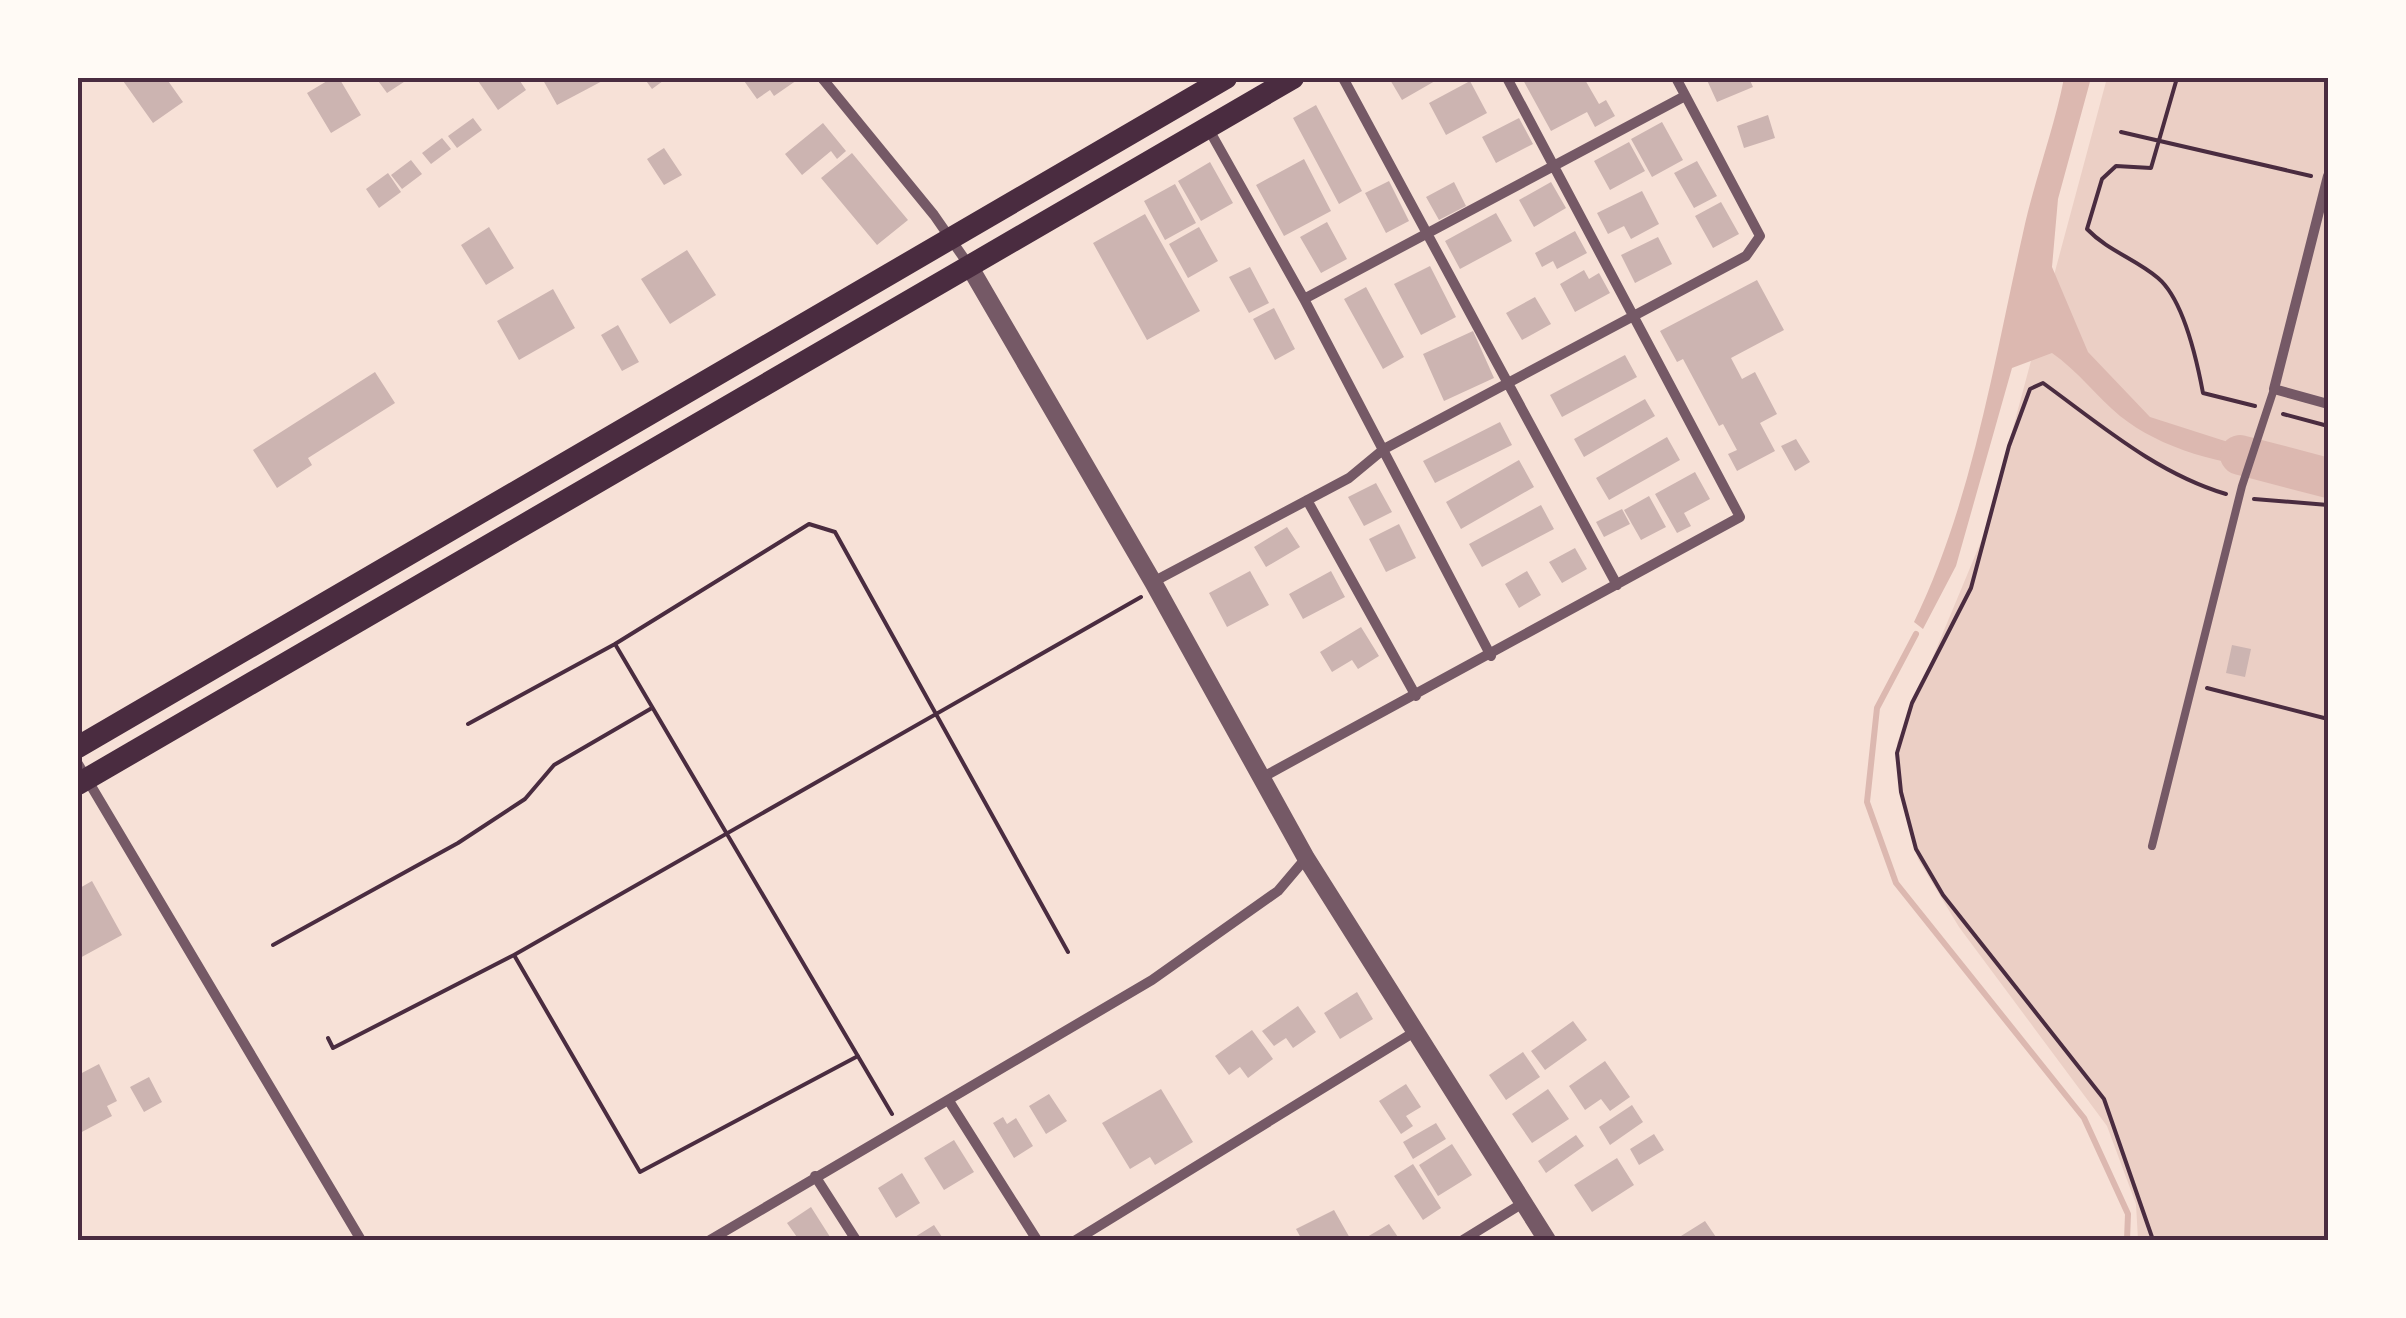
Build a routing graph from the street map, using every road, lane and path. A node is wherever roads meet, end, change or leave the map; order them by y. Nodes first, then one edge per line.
1 (822, 78) edge
2 (1226, 78) edge
3 (1293, 78) edge
4 (1343, 78) edge
5 (1508, 78) edge
6 (1676, 78) edge
7 (2177, 78) edge
8 (1685, 96) junction
9 (1207, 127) junction
10 (2121, 132) dead end
11 (2159, 140) junction
12 (1554, 164) junction
13 (2328, 178) edge
14 (1428, 231) junction
15 (950, 239) junction
16 (968, 264) junction
17 (1304, 299) junction
18 (1634, 315) junction
19 (1506, 382) junction
20 (2274, 389) junction
21 (2328, 404) edge
22 (2267, 409) junction
23 (2328, 426) edge
24 (1384, 449) junction
25 (2239, 498) junction
26 (1307, 500) junction
27 (2328, 505) edge
28 (1155, 585) junction
29 (1618, 585) junction
30 (615, 644) junction
31 (1491, 656) junction
32 (2192, 684) junction
33 (1416, 696) junction
34 (652, 708) junction
35 (936, 714) junction
36 (2328, 719) edge
37 (468, 724) dead end
38 (78, 747) edge
39 (81, 775) edge
40 (1263, 777) junction
41 (727, 834) junction
42 (2152, 846) dead end
43 (1306, 858) junction
44 (273, 945) dead end
45 (1068, 952) dead end
46 (514, 955) junction
47 (1416, 1030) junction
48 (328, 1038) dead end
49 (858, 1056) junction
50 (949, 1101) junction
51 (900, 1128) junction
52 (816, 1176) junction
53 (1523, 1203) junction
54 (361, 1240) edge
55 (710, 1240) edge
56 (856, 1240) edge
57 (1038, 1240) edge
58 (1076, 1240) edge
59 (1463, 1240) edge
60 (1547, 1240) edge
61 (2152, 1240) edge

1 - 15 street
2 - 15 highway
3 - 9 highway
4 - 14 street
5 - 12 street
6 - 8 street
7 - 11 path
8 - 12 street
8 - 18 street
9 - 16 highway
9 - 17 street
10 - 11 path
11 - 13 path
11 - 22 path
12 - 14 street
12 - 18 street
13 - 20 street
14 - 17 street
14 - 19 street
15 - 16 street
15 - 38 highway
16 - 28 street
16 - 39 highway
17 - 24 street
18 - 19 street
18 - 29 street
19 - 24 street
19 - 29 street
20 - 21 street
20 - 22 lane
22 - 23 path
22 - 25 lane
24 - 26 street
24 - 31 street
25 - 27 path
25 - 32 lane
25 - 61 path
26 - 28 street
26 - 33 street
28 - 35 path
28 - 40 street
29 - 31 street
30 - 34 path
30 - 35 path
30 - 37 path
31 - 33 street
32 - 36 path
32 - 42 lane
33 - 40 street
34 - 41 path
34 - 44 path
35 - 41 path
35 - 45 path
39 - 54 street
40 - 43 street
41 - 46 path
41 - 49 path
43 - 47 street
43 - 50 street
46 - 48 path
46 - 49 path
47 - 53 street
47 - 58 street
49 - 51 path
50 - 51 street
50 - 57 street
51 - 52 street
52 - 55 street
52 - 56 street
53 - 59 street
53 - 60 street

